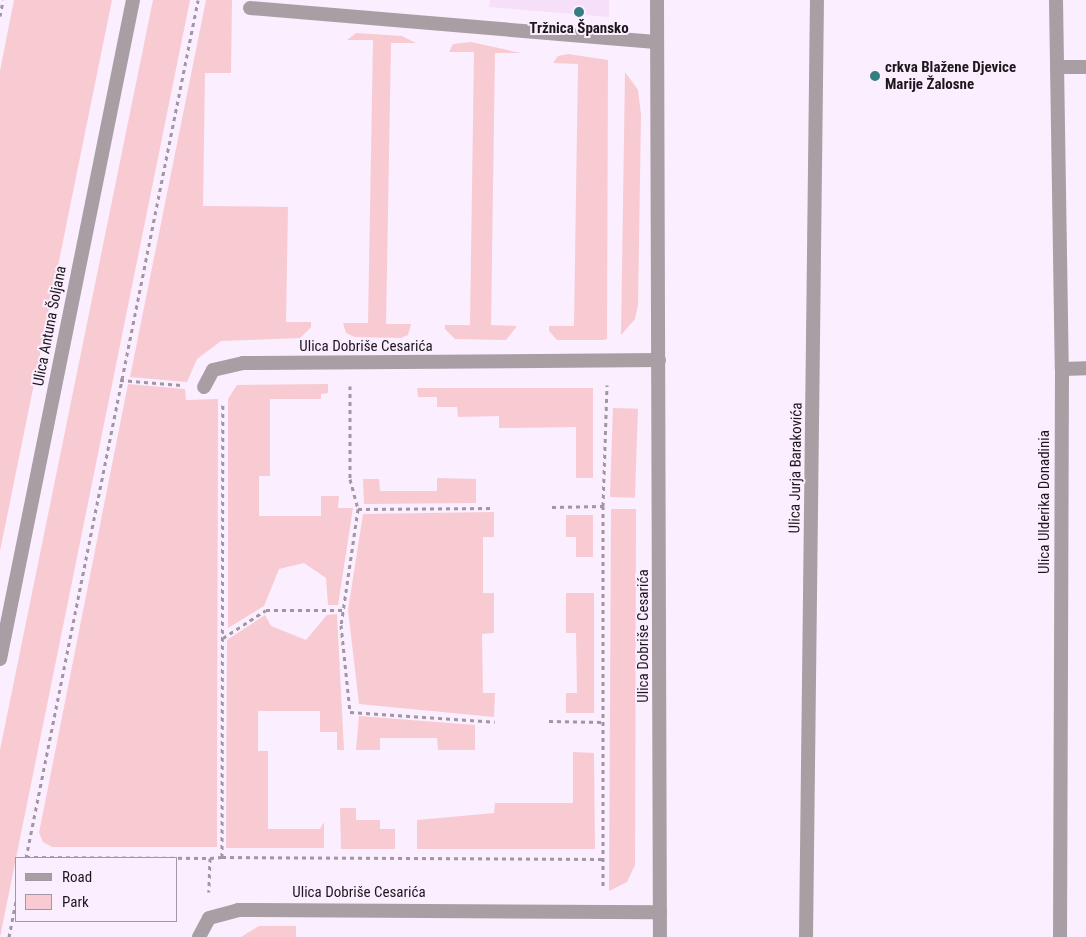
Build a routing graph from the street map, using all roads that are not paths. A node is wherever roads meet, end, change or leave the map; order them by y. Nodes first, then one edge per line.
1 (133, 0) edge
2 (657, 0) edge
3 (817, 0) edge
4 (1056, 0) edge
5 (250, 8) dead end
6 (656, 42) junction
7 (1086, 67) edge
8 (1057, 68) junction
9 (659, 360) junction
10 (1086, 368) edge
11 (1062, 369) junction
12 (204, 387) road end
13 (0, 658) edge
14 (660, 912) junction
15 (199, 937) edge
16 (660, 937) edge
17 (806, 937) edge
18 (1060, 937) edge

1 - 13 street, Ulica Antuna Šoljana
2 - 6 street, Ulica Dobriše Cesarića
3 - 17 street, Ulica Jurja Barakovića
4 - 8 street, Ulica Ulderika Donadinia
5 - 6 street
6 - 9 street, Ulica Dobriše Cesarića
7 - 8 street
8 - 11 street, Ulica Ulderika Donadinia
9 - 12 street, Ulica Dobriše Cesarića
9 - 14 street, Ulica Dobriše Cesarića
10 - 11 street
11 - 18 street, Ulica Ulderika Donadinia
14 - 15 street, Ulica Dobriše Cesarića
14 - 16 street, Ulica Dobriše Cesarića

